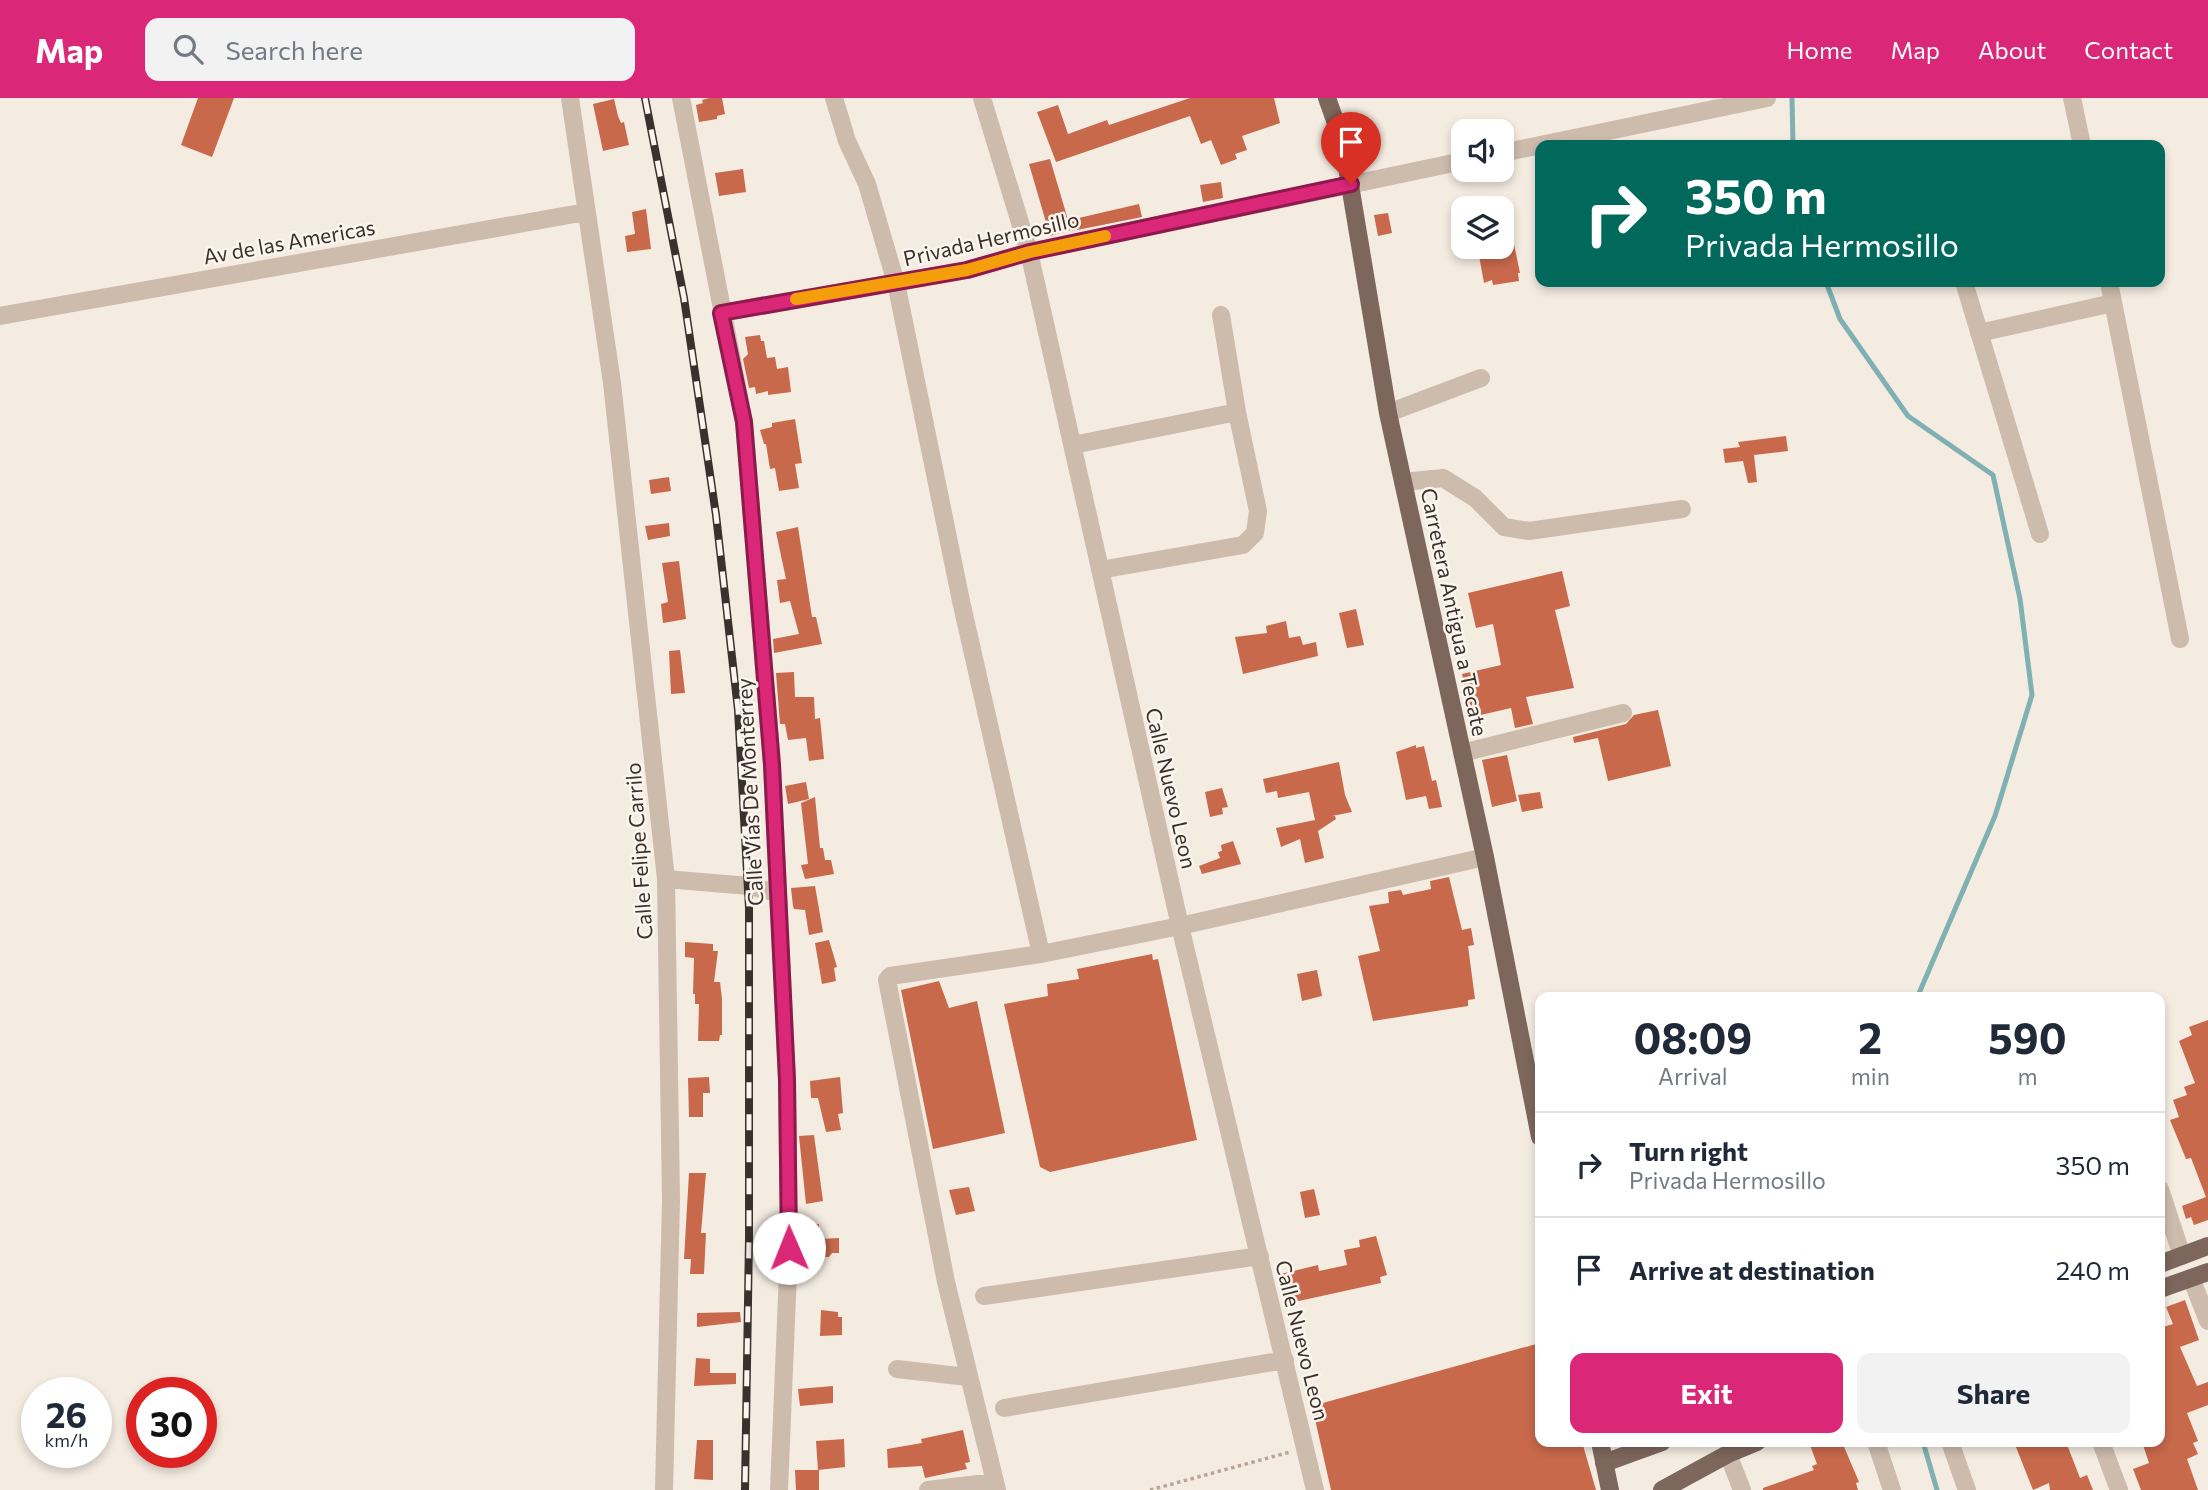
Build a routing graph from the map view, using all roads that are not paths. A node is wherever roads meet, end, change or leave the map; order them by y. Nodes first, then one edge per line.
1 (570, 98) edge
2 (681, 98) edge
3 (834, 98) edge
4 (982, 98) edge
5 (1326, 98) edge
6 (1767, 98) edge
7 (2072, 98) edge
8 (1565, 140) edge
9 (2081, 140) edge
10 (1535, 146) edge
11 (1514, 151) edge
12 (1451, 163) edge
13 (1351, 184) junction
14 (586, 212) junction
15 (1030, 252) junction
16 (896, 283) junction
17 (1965, 287) edge
18 (2110, 287) edge
19 (2113, 303) junction
20 (721, 313) junction
21 (1220, 315) dead end
22 (0, 316) edge
23 (1979, 333) junction
24 (1481, 378) dead end
25 (1237, 412) junction
26 (1388, 413) junction
27 (1073, 445) junction
28 (1403, 482) junction
29 (1682, 509) dead end
30 (2040, 534) dead end
31 (1100, 570) junction
32 (2180, 639) dead end
33 (1623, 713) dead end
34 (1462, 753) junction
35 (1485, 857) junction
36 (666, 880) junction
37 (779, 893) junction
38 (1180, 926) junction
39 (1041, 954) junction
40 (1534, 1075) edge
41 (2165, 1204) edge
42 (2208, 1246) edge
43 (1260, 1256) junction
44 (2182, 1256) junction
45 (2165, 1262) edge
46 (2208, 1272) edge
47 (2191, 1278) junction
48 (2165, 1287) edge
49 (984, 1296) dead end
50 (2208, 1321) edge
51 (1284, 1360) junction
52 (897, 1369) dead end
53 (968, 1377) junction
54 (1004, 1408) dead end
55 (1601, 1447) edge
56 (1648, 1447) edge
57 (1745, 1447) edge
58 (1878, 1447) edge
59 (1952, 1447) edge
60 (2103, 1447) edge
61 (1728, 1454) junction
62 (1604, 1463) junction
63 (996, 1486) edge
64 (664, 1490) edge
65 (779, 1490) edge
66 (928, 1490) edge
67 (1315, 1490) edge
68 (1610, 1490) edge
69 (1662, 1490) edge
70 (1742, 1490) edge
71 (1892, 1490) edge
72 (1967, 1490) edge
73 (2119, 1490) edge

1 - 14 street, Calle Felipe Carrilo
2 - 20 street, Calle Vías De Monterrey
3 - 16 street
4 - 15 street, Calle Nuevo Leon
5 - 13 main road, Carretera Antigua a Tecate
6 - 8 street
7 - 9 street
10 - 11 street
12 - 13 street, Privada Hermosillo
13 - 15 street, Privada Hermosillo
13 - 26 main road, Carretera Antigua a Tecate
14 - 22 street, Av de las Americas
14 - 36 street, Calle Felipe Carrilo
15 - 16 street, Privada Hermosillo
15 - 27 street, Calle Nuevo Leon
16 - 20 street, Privada Hermosillo
16 - 39 street
17 - 23 street
18 - 19 street
19 - 23 street
19 - 32 street
20 - 37 street, Calle Vías De Monterrey
21 - 25 street
23 - 30 street
24 - 26 street
25 - 27 street
25 - 31 street
26 - 28 main road, Carretera Antigua a Tecate
27 - 31 street, Calle Nuevo Leon
28 - 29 street
28 - 34 main road, Carretera Antigua a Tecate
31 - 38 street, Calle Nuevo Leon
33 - 34 street
34 - 35 main road, Carretera Antigua a Tecate
35 - 38 street
35 - 40 main road, Carretera Antigua a Tecate
36 - 37 street
36 - 64 street, Calle Felipe Carrilo
37 - 65 street, Calle Vías De Monterrey
38 - 39 street
38 - 43 street, Calle Nuevo Leon
39 - 53 street
41 - 44 street
42 - 44 main road
43 - 49 street
43 - 51 street, Calle Nuevo Leon
44 - 45 main road
46 - 47 main road
47 - 48 main road
47 - 50 street
51 - 54 street
51 - 67 street, Calle Nuevo Leon
52 - 53 street
53 - 63 street
55 - 62 main road
56 - 62 main road
57 - 61 main road
58 - 71 street
59 - 72 street
60 - 73 street
61 - 69 main road
61 - 70 street
62 - 68 main road
63 - 66 street

